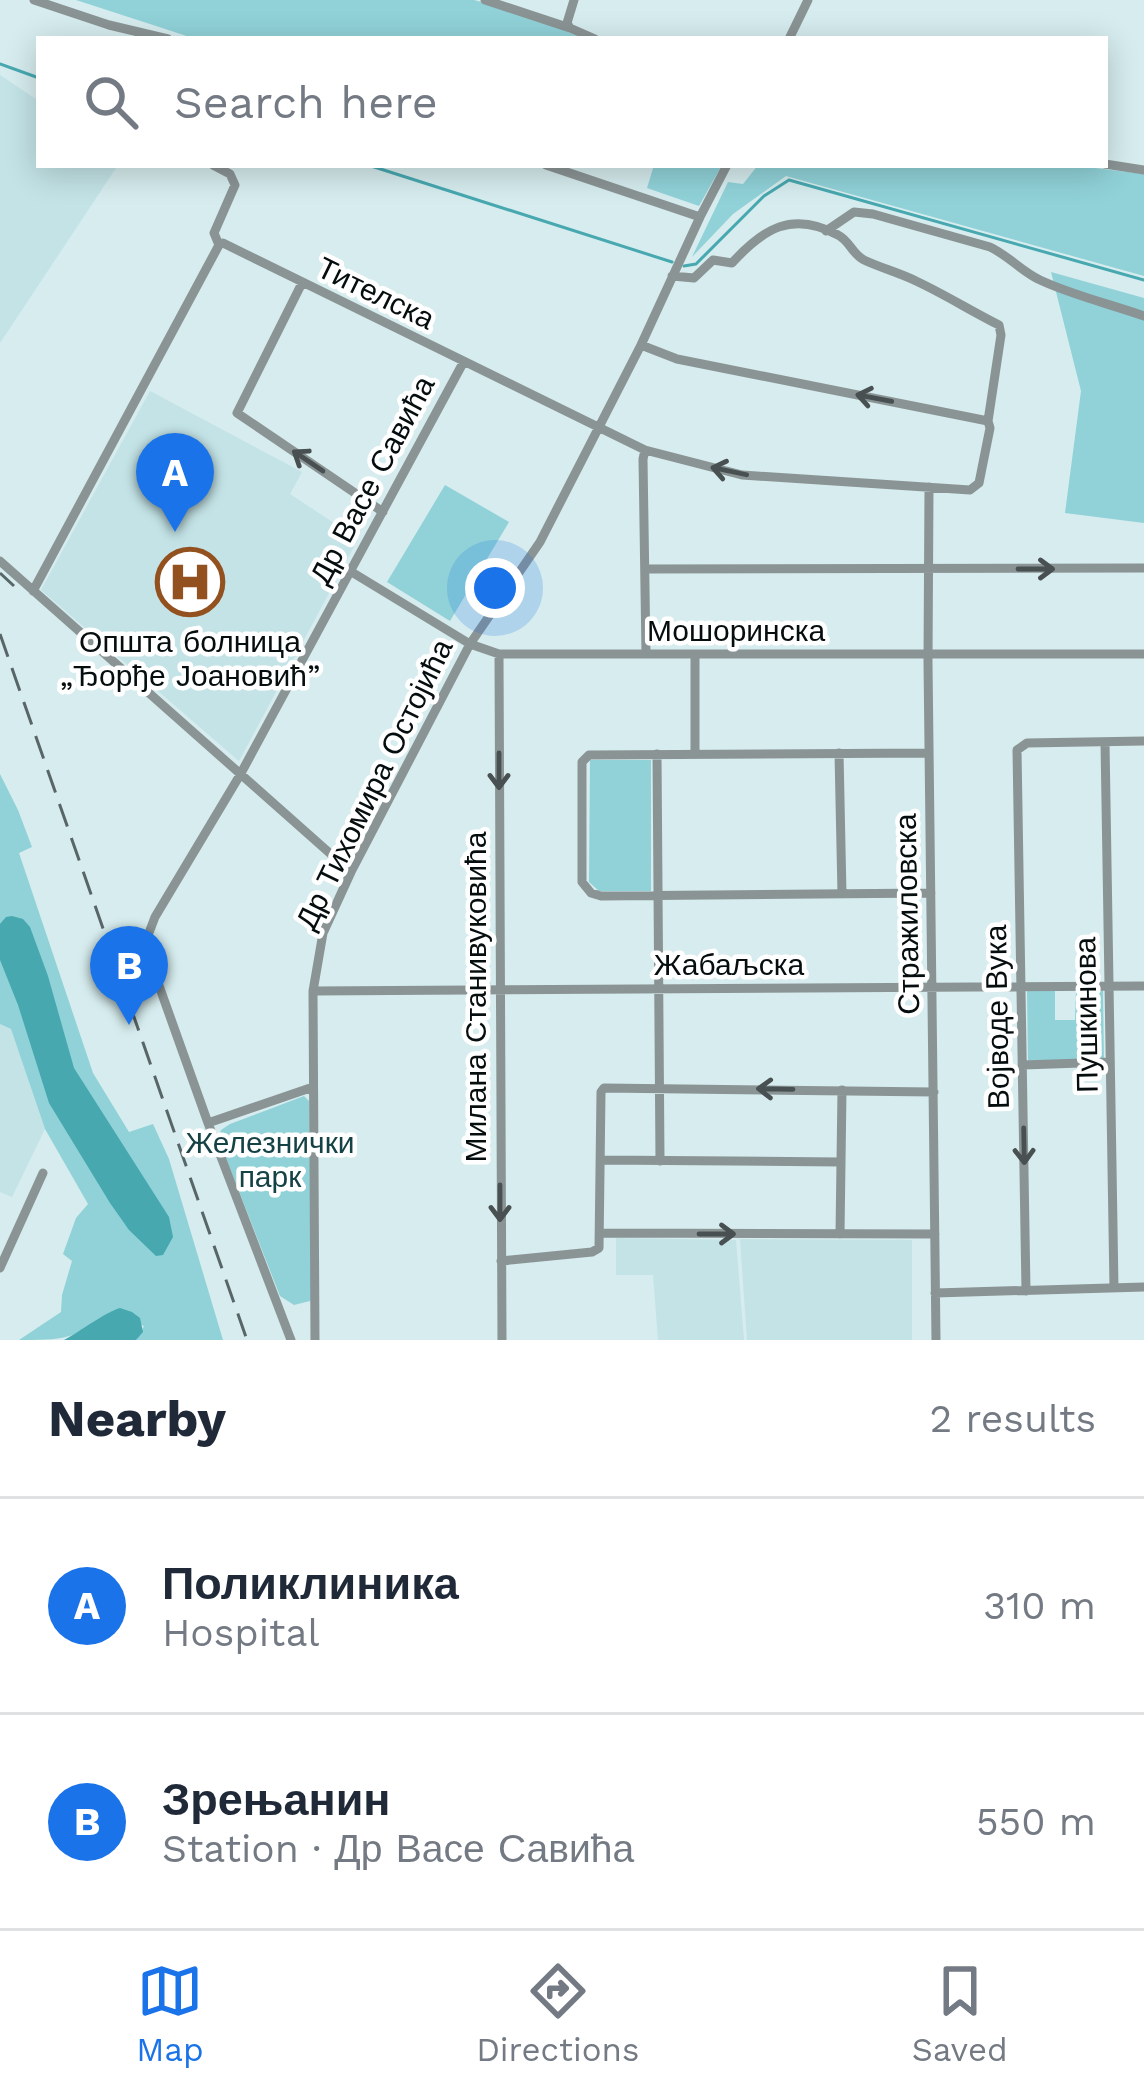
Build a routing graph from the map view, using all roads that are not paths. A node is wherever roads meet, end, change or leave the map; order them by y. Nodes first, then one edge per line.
1 (34, 0) edge
2 (485, 0) edge
3 (574, 0) edge
4 (808, 0) edge
5 (570, 28) junction
6 (151, 36) edge
7 (588, 36) edge
8 (790, 36) edge
9 (1108, 164) edge
10 (219, 168) edge
11 (555, 168) edge
12 (725, 168) edge
13 (1144, 170) edge
14 (700, 217) junction
15 (840, 231) junction
16 (219, 245) junction
17 (672, 276) junction
18 (302, 283) junction
19 (1144, 316) edge
20 (641, 345) junction
21 (463, 363) junction
22 (988, 421) junction
23 (599, 428) junction
24 (645, 450) junction
25 (929, 487) junction
26 (382, 512) junction
27 (0, 561) edge
28 (1144, 568) edge
29 (645, 569) junction
30 (928, 569) junction
31 (350, 572) junction
32 (33, 591) junction
33 (470, 644) junction
34 (646, 653) junction
35 (499, 654) junction
36 (695, 654) junction
37 (928, 654) junction
38 (1144, 654) edge
39 (1144, 741) edge
40 (1105, 742) junction
41 (839, 753) junction
42 (929, 753) junction
43 (657, 754) junction
44 (695, 754) junction
45 (240, 775) junction
46 (351, 872) junction
47 (931, 893) junction
48 (842, 894) junction
49 (658, 896) junction
50 (1109, 986) junction
51 (1144, 986) edge
52 (1021, 987) junction
53 (658, 988) junction
54 (932, 988) junction
55 (499, 989) junction
56 (313, 991) junction
57 (1111, 1063) junction
58 (1023, 1065) junction
59 (313, 1087) junction
60 (659, 1088) junction
61 (842, 1090) junction
62 (934, 1091) junction
63 (208, 1123) junction
64 (601, 1160) junction
65 (660, 1161) junction
66 (841, 1162) junction
67 (43, 1173) dead end
68 (600, 1233) junction
69 (840, 1234) junction
70 (935, 1234) junction
71 (501, 1261) junction
72 (0, 1268) edge
73 (1144, 1287) edge
74 (1114, 1288) junction
75 (1026, 1291) junction
76 (935, 1293) junction
77 (291, 1340) edge
78 (315, 1340) edge
79 (502, 1340) edge
80 (936, 1340) edge

1 - 6 street
2 - 5 street
3 - 5 street
4 - 8 street
5 - 7 street
9 - 13 street
10 - 16 street
11 - 14 street
12 - 14 street, Др Тихомира Остојића
14 - 17 street, Др Тихомира Остојића
15 - 17 street
15 - 19 street
15 - 22 street
16 - 18 street, Тителска
16 - 32 street
17 - 20 street, Др Тихомира Остојића
18 - 21 street, Тителска
26 -> 18 street
22 -> 20 street
20 - 23 street, Др Тихомира Остојића
21 - 23 street, Тителска
21 - 26 street, Др Васе Савића
22 - 25 street, Тителска
23 - 24 street, Тителска
23 - 33 street, Др Тихомира Остојића
25 -> 24 street, Тителска
24 - 29 street
25 - 30 street, Стражиловска
26 - 31 street, Др Васе Савића
27 - 32 street
30 -> 28 street
29 - 30 street
29 - 34 street
30 - 37 street, Стражиловска
31 - 33 street, Мошоринска
31 - 45 street, Др Васе Савића
32 - 45 street
33 - 35 street, Мошоринска
33 - 46 street, Др Тихомира Остојића
34 - 35 street, Мошоринска
34 - 36 street, Мошоринска
35 -> 55 street, Милана Станивуковића
36 - 37 street, Мошоринска
36 - 44 street
37 - 38 street, Мошоринска
37 - 42 street, Стражиловска
39 - 40 street
40 - 50 street, Пушкинова
40 - 52 street, Војводе Вука
41 - 42 street
41 - 44 street
41 - 48 street
42 - 47 street, Стражиловска
43 - 44 street
43 - 49 street
43 - 49 street
45 - 46 street
45 - 63 street, Др Васе Савића
46 - 56 street, Др Тихомира Остојића
47 - 48 street
47 - 54 street, Стражиловска
48 - 49 street
49 - 53 street
50 - 51 street, Жабаљска
50 - 52 street, Жабаљска
50 - 57 street, Пушкинова
52 - 54 street, Жабаљска
52 - 58 street, Војводе Вука
53 - 54 street, Жабаљска
53 - 55 street, Жабаљска
53 - 60 street
54 - 62 street, Стражиловска
55 - 56 street, Жабаљска
55 -> 71 street, Милана Станивуковића
56 - 59 street, Др Тихомира Остојића
57 - 58 street
57 - 74 street, Пушкинова
58 -> 75 street, Војводе Вука
59 - 63 street
59 - 78 street, Др Тихомира Остојића
61 -> 60 street
60 - 64 street
60 - 65 street
61 - 62 street
61 - 66 street
62 - 70 street, Стражиловска
63 - 77 street, Др Васе Савића
64 - 65 street
64 - 68 street
65 - 66 street
66 - 69 street
67 - 72 street
68 -> 69 street
68 - 71 street
69 - 70 street
70 - 76 street, Стражиловска
71 - 79 street, Милана Станивуковића
73 - 74 street
74 - 75 street
75 - 76 street
76 - 80 street, Стражиловска

